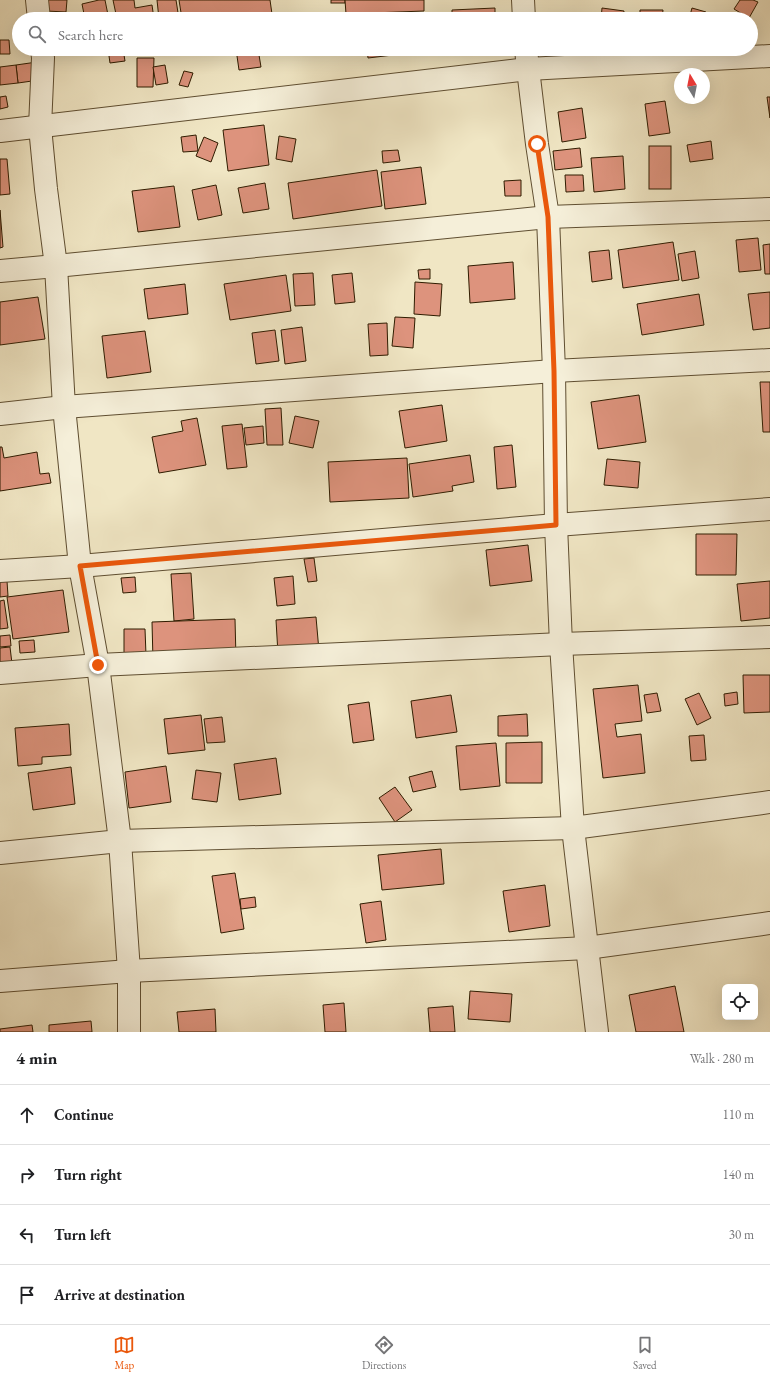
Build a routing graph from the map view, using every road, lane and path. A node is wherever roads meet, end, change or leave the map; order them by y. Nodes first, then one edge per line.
1 (37, 0) edge
2 (523, 0) edge
3 (38, 12) edge
4 (524, 12) edge
5 (43, 56) edge
6 (770, 56) edge
7 (527, 59) edge
8 (40, 127) junction
9 (0, 131) edge
10 (770, 208) edge
11 (548, 217) junction
12 (56, 266) junction
13 (0, 271) edge
14 (770, 360) edge
15 (554, 371) junction
16 (64, 407) junction
17 (0, 414) edge
18 (770, 509) edge
19 (556, 525) junction
20 (80, 566) junction
21 (0, 571) edge
22 (770, 636) edge
23 (561, 644) junction
24 (98, 665) junction
25 (0, 673) edge
26 (770, 802) edge
27 (573, 828) junction
28 (120, 841) junction
29 (0, 852) edge
30 (770, 923) edge
31 (587, 948) junction
32 (129, 971) junction
33 (0, 981) edge
34 (129, 1032) edge
35 (596, 1032) edge

1 - 3 street
2 - 4 street
5 - 8 street
6 - 7 street
7 - 8 street
7 - 11 street
8 - 9 street
8 - 12 street
10 - 11 street
11 - 12 street
11 - 15 street
12 - 13 street
12 - 16 street
14 - 15 street
15 - 16 street
15 - 19 street
16 - 17 street
16 - 20 street
18 - 19 street
19 - 20 street
19 - 23 street
20 - 21 street
20 - 24 street
22 - 23 street
23 - 24 street
23 - 27 street
24 - 25 street
24 - 28 street
26 - 27 street
27 - 28 street
27 - 31 street
28 - 29 street
28 - 32 street
30 - 31 street
31 - 32 street
31 - 35 street
32 - 33 street
32 - 34 street

